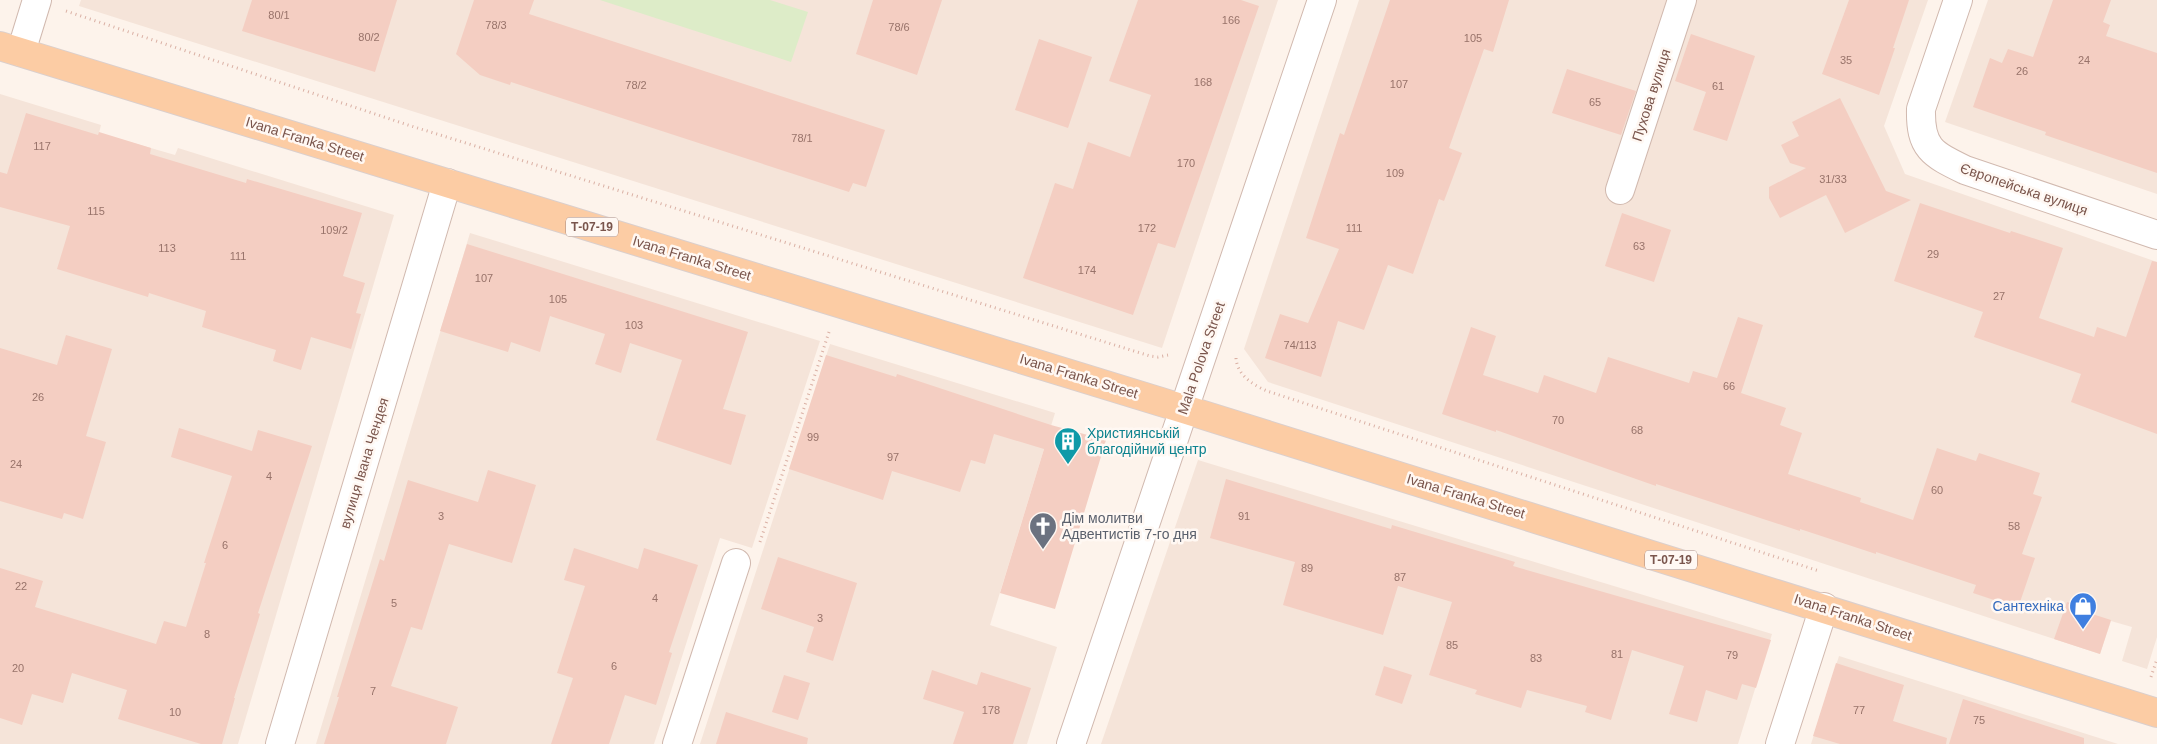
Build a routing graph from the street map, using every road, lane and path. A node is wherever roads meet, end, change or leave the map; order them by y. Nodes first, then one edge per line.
1 (1322, 0) edge
2 (1682, 0) edge
3 (1958, 0) edge
4 (37, 1) edge
5 (10, 49) edge
6 (447, 182) junction
7 (1620, 190) dead end
8 (2157, 235) edge
9 (838, 302) junction
10 (1173, 349) dead end
11 (1236, 353) dead end
12 (1184, 409) junction
13 (736, 562) joint
14 (1828, 574) dead end
15 (1824, 607) junction
16 (2141, 676) dead end
17 (2157, 682) edge
18 (2157, 713) edge
19 (280, 744) edge
20 (677, 744) edge
21 (1071, 744) edge
22 (1780, 744) edge

1 - 12 street, Mala Polova Street
2 - 7 street, Пухова вулиця
3 - 8 street, Європейська вулиця
4 - 5 street
4 - 10 path
5 - 6 main road, Ivana Franka Street / Т-07-19
6 - 9 main road, Ivana Franka Street / Т-07-19
6 - 19 street, вулиця Івана Чендея
9 - 12 main road, Ivana Franka Street / Т-07-19
9 - 13 path
11 - 14 path
12 - 15 main road, Ivana Franka Street / Т-07-19
12 - 21 street, Mala Polova Street
13 - 20 street
15 - 18 main road, Ivana Franka Street / Т-07-19
15 - 22 street
16 - 17 path

